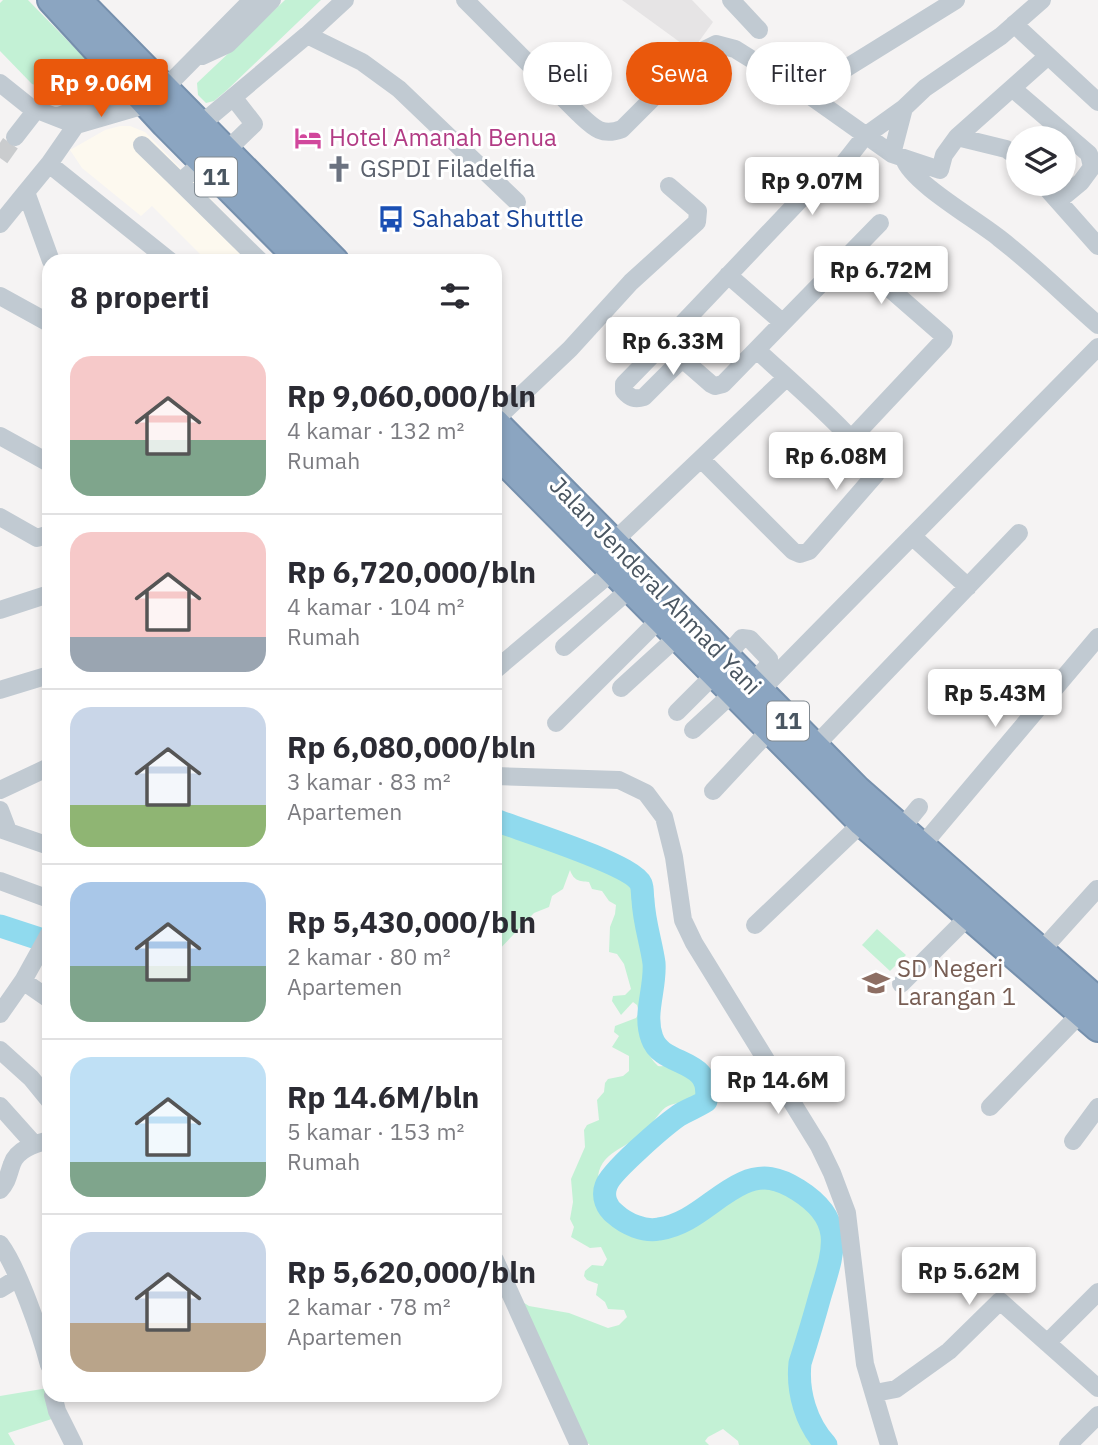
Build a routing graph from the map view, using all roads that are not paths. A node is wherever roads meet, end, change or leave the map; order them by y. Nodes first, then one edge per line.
1 (51, 0) edge
2 (238, 0) edge
3 (252, 0) edge
4 (272, 0) edge
5 (345, 0) edge
6 (465, 0) edge
7 (731, 0) edge
8 (956, 0) edge
9 (1042, 0) edge
10 (88, 3) edge
11 (1014, 24) junction
12 (759, 30) dead end
13 (307, 35) junction
14 (746, 55) edge
15 (1048, 56) junction
16 (193, 61) junction
17 (851, 65) edge
18 (0, 83) edge
19 (1012, 88) junction
20 (156, 93) junction
21 (233, 97) junction
22 (1098, 102) edge
23 (822, 105) edge
24 (904, 108) junction
25 (36, 110) junction
26 (56, 117) junction
27 (76, 124) junction
28 (200, 125) junction
29 (865, 136) junction
30 (15, 137) tunnel mouth
31 (957, 137) junction
32 (142, 145) dead end
33 (1006, 149) edge
34 (226, 151) junction
35 (898, 156) junction
36 (202, 163) junction
37 (49, 164) junction
38 (940, 170) junction
39 (180, 183) junction
40 (669, 186) dead end
41 (26, 192) junction
42 (938, 193) junction
43 (1054, 196) edge
44 (1058, 201) junction
45 (517, 202) dead end
46 (246, 206) junction
47 (880, 223) dead end
48 (0, 224) edge
49 (225, 226) junction
50 (1098, 246) edge
51 (48, 254) edge
52 (161, 254) edge
53 (253, 254) edge
54 (290, 254) edge
55 (328, 254) edge
56 (850, 254) junction
57 (728, 275) junction
58 (0, 296) edge
59 (42, 319) edge
60 (782, 322) junction
61 (1098, 325) edge
62 (664, 344) junction
63 (758, 351) junction
64 (1092, 353) edge
65 (682, 359) junction
66 (786, 378) junction
67 (502, 414) edge
68 (502, 428) edge
69 (0, 436) edge
70 (851, 439) junction
71 (701, 458) junction
72 (42, 459) edge
73 (502, 459) edge
74 (0, 517) edge
75 (1019, 533) dead end
76 (42, 536) edge
77 (912, 536) junction
78 (612, 543) junction
79 (622, 580) junction
80 (968, 587) junction
81 (42, 596) edge
82 (0, 610) edge
83 (668, 628) junction
84 (1098, 637) edge
85 (564, 647) dead end
86 (502, 665) edge
87 (721, 668) junction
88 (42, 677) edge
89 (621, 688) dead end
90 (0, 690) edge
91 (748, 690) junction
92 (677, 712) dead end
93 (556, 723) dead end
94 (693, 730) dead end
95 (769, 731) junction
96 (814, 747) junction
97 (42, 770) edge
98 (502, 776) edge
99 (0, 790) edge
100 (713, 791) dead end
101 (919, 807) dead end
102 (0, 810) edge
103 (862, 823) junction
104 (901, 829) junction
105 (4, 830) edge
106 (42, 844) edge
107 (914, 855) junction
108 (0, 881) edge
109 (1097, 889) edge
110 (42, 896) edge
111 (755, 925) dead end
112 (1079, 927) dead end
113 (957, 929) junction
114 (42, 946) edge
115 (1045, 955) junction
116 (23, 981) junction
117 (901, 984) dead end
118 (42, 994) edge
119 (0, 1014) edge
120 (1092, 1014) edge
121 (0, 1050) edge
122 (42, 1089) edge
123 (0, 1106) edge
124 (990, 1107) dead end
125 (1098, 1107) edge
126 (1073, 1141) dead end
127 (42, 1142) edge
128 (42, 1144) edge
129 (0, 1190) edge
130 (0, 1244) edge
131 (502, 1275) edge
132 (18, 1278) junction
133 (0, 1289) edge
134 (1098, 1292) edge
135 (1047, 1343) junction
136 (42, 1345) edge
137 (1098, 1388) edge
138 (874, 1393) junction
139 (55, 1402) edge
140 (1098, 1415) edge
141 (74, 1445) edge
142 (579, 1445) edge
143 (889, 1445) edge
144 (1068, 1445) edge

1 - 20 highway, 11
2 - 16 street
3 - 16 street
4 - 16 street
5 - 13 street
6 - 14 street
7 - 12 street
8 - 17 street
9 - 11 street
10 - 20 highway, 11
11 - 15 street
11 - 24 street
13 - 21 street
13 - 45 street
15 - 19 street
15 - 22 street
16 - 20 street
18 - 25 street
19 - 31 street
19 - 44 street
20 - 26 street
20 - 27 street
20 - 28 highway, 11
20 - 36 highway, 11
21 - 28 street
21 - 34 street
23 - 29 street
24 - 29 street
24 - 35 street
25 - 26 street
25 - 30 street
26 - 27 street
27 - 37 street
28 - 34 highway, 11
29 - 35 street
29 - 57 street
31 - 33 street
31 - 38 street
32 - 39 street
34 - 55 highway, 11
35 - 38 street
35 - 42 street
36 - 39 street
36 - 46 highway, 11
37 - 41 street
37 - 52 street
38 - 42 street
39 - 49 street
40 - 67 street
41 - 48 street
41 - 51 street
42 - 61 street
43 - 44 street
44 - 50 street
46 - 49 street
46 - 54 highway, 11
47 - 56 street
49 - 53 street
56 - 60 street
56 - 70 street
57 - 60 street
57 - 62 street
58 - 59 street
60 - 63 street
62 - 65 street
62 - 65 street
63 - 65 street
63 - 66 street
64 - 77 street
66 - 70 street
66 - 71 street
68 - 78 highway, Jalan Jenderal Ahmad Yani / 11
69 - 72 street
70 - 71 street
71 - 78 street
73 - 79 highway, Jalan Jenderal Ahmad Yani / 11
74 - 76 street
75 - 80 street
77 - 80 street
77 - 91 street
78 - 87 highway, Jalan Jenderal Ahmad Yani / 11
79 - 83 highway, Jalan Jenderal Ahmad Yani / 11
79 - 85 street
79 - 86 street
80 - 96 street
81 - 82 street
83 - 87 highway, Jalan Jenderal Ahmad Yani / 11
83 - 89 street
83 - 93 street
84 - 107 street
87 - 91 highway, Jalan Jenderal Ahmad Yani / 11
87 - 91 street
87 - 92 street
88 - 90 street
91 - 94 street
91 - 95 highway, Jalan Jenderal Ahmad Yani / 11
91 - 96 highway, Jalan Jenderal Ahmad Yani / 11
95 - 100 street
95 - 103 highway, Jalan Jenderal Ahmad Yani / 11
96 - 104 highway, Jalan Jenderal Ahmad Yani / 11
97 - 99 street
98 - 138 street
101 - 104 street
102 - 105 street
103 - 107 highway, Jalan Jenderal Ahmad Yani / 11
103 - 111 street
104 - 107 highway, Jalan Jenderal Ahmad Yani / 11
105 - 106 street
107 - 113 highway, Jalan Jenderal Ahmad Yani / 11
107 - 115 highway, Jalan Jenderal Ahmad Yani / 11
108 - 110 street
109 - 115 street
112 - 115 street
113 - 117 street
113 - 120 highway, Jalan Jenderal Ahmad Yani / 11
114 - 116 street
115 - 120 highway, Jalan Jenderal Ahmad Yani / 11
116 - 118 street
116 - 119 street
120 - 124 street
121 - 122 street
123 - 127 street
125 - 126 street
128 - 129 street
130 - 132 street
131 - 142 street
132 - 133 street
132 - 136 street
134 - 135 street
135 - 137 street
135 - 138 street
138 - 143 street
139 - 141 street
140 - 144 street

